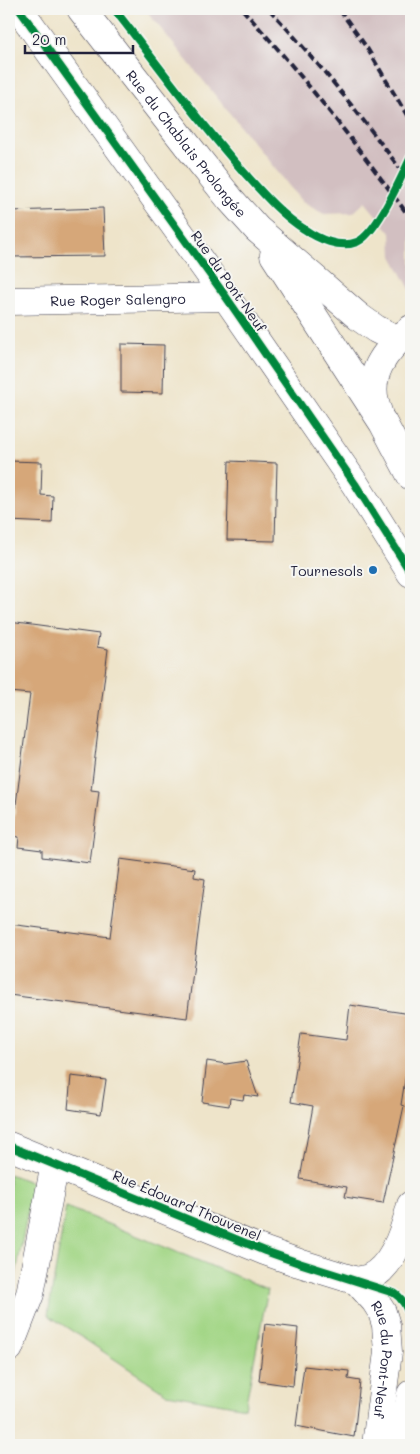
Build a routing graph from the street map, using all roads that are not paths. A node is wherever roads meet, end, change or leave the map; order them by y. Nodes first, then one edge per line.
1 (19, 9) edge
2 (81, 9) edge
3 (257, 229) junction
4 (226, 297) junction
5 (9, 301) edge
6 (404, 334) edge
7 (383, 423) junction
8 (411, 476) edge
9 (411, 573) edge
10 (9, 1146) edge
11 (55, 1164) junction
12 (411, 1205) edge
13 (357, 1281) junction
14 (9, 1348) edge
15 (411, 1394) edge
16 (376, 1445) edge
17 (402, 1445) edge

1 - 4 street, Rue du Pont-Neuf
2 - 3 street, Rue du Chablais Prolongée
3 - 6 street, Rue du Chablais Prolongée
3 - 7 street, Rue du Chablais Prolongée
4 - 5 street, Rue Roger Salengro
4 - 9 street, Rue du Pont-Neuf
6 - 7 street
7 - 8 street
10 - 11 street, Rue Édouard Thouvenel
11 - 13 street, Rue Édouard Thouvenel
11 - 14 street
12 - 13 street, Rue du Pont-Neuf
13 - 16 street, Rue du Pont-Neuf
15 - 17 street, Rue du Pont-Neuf

